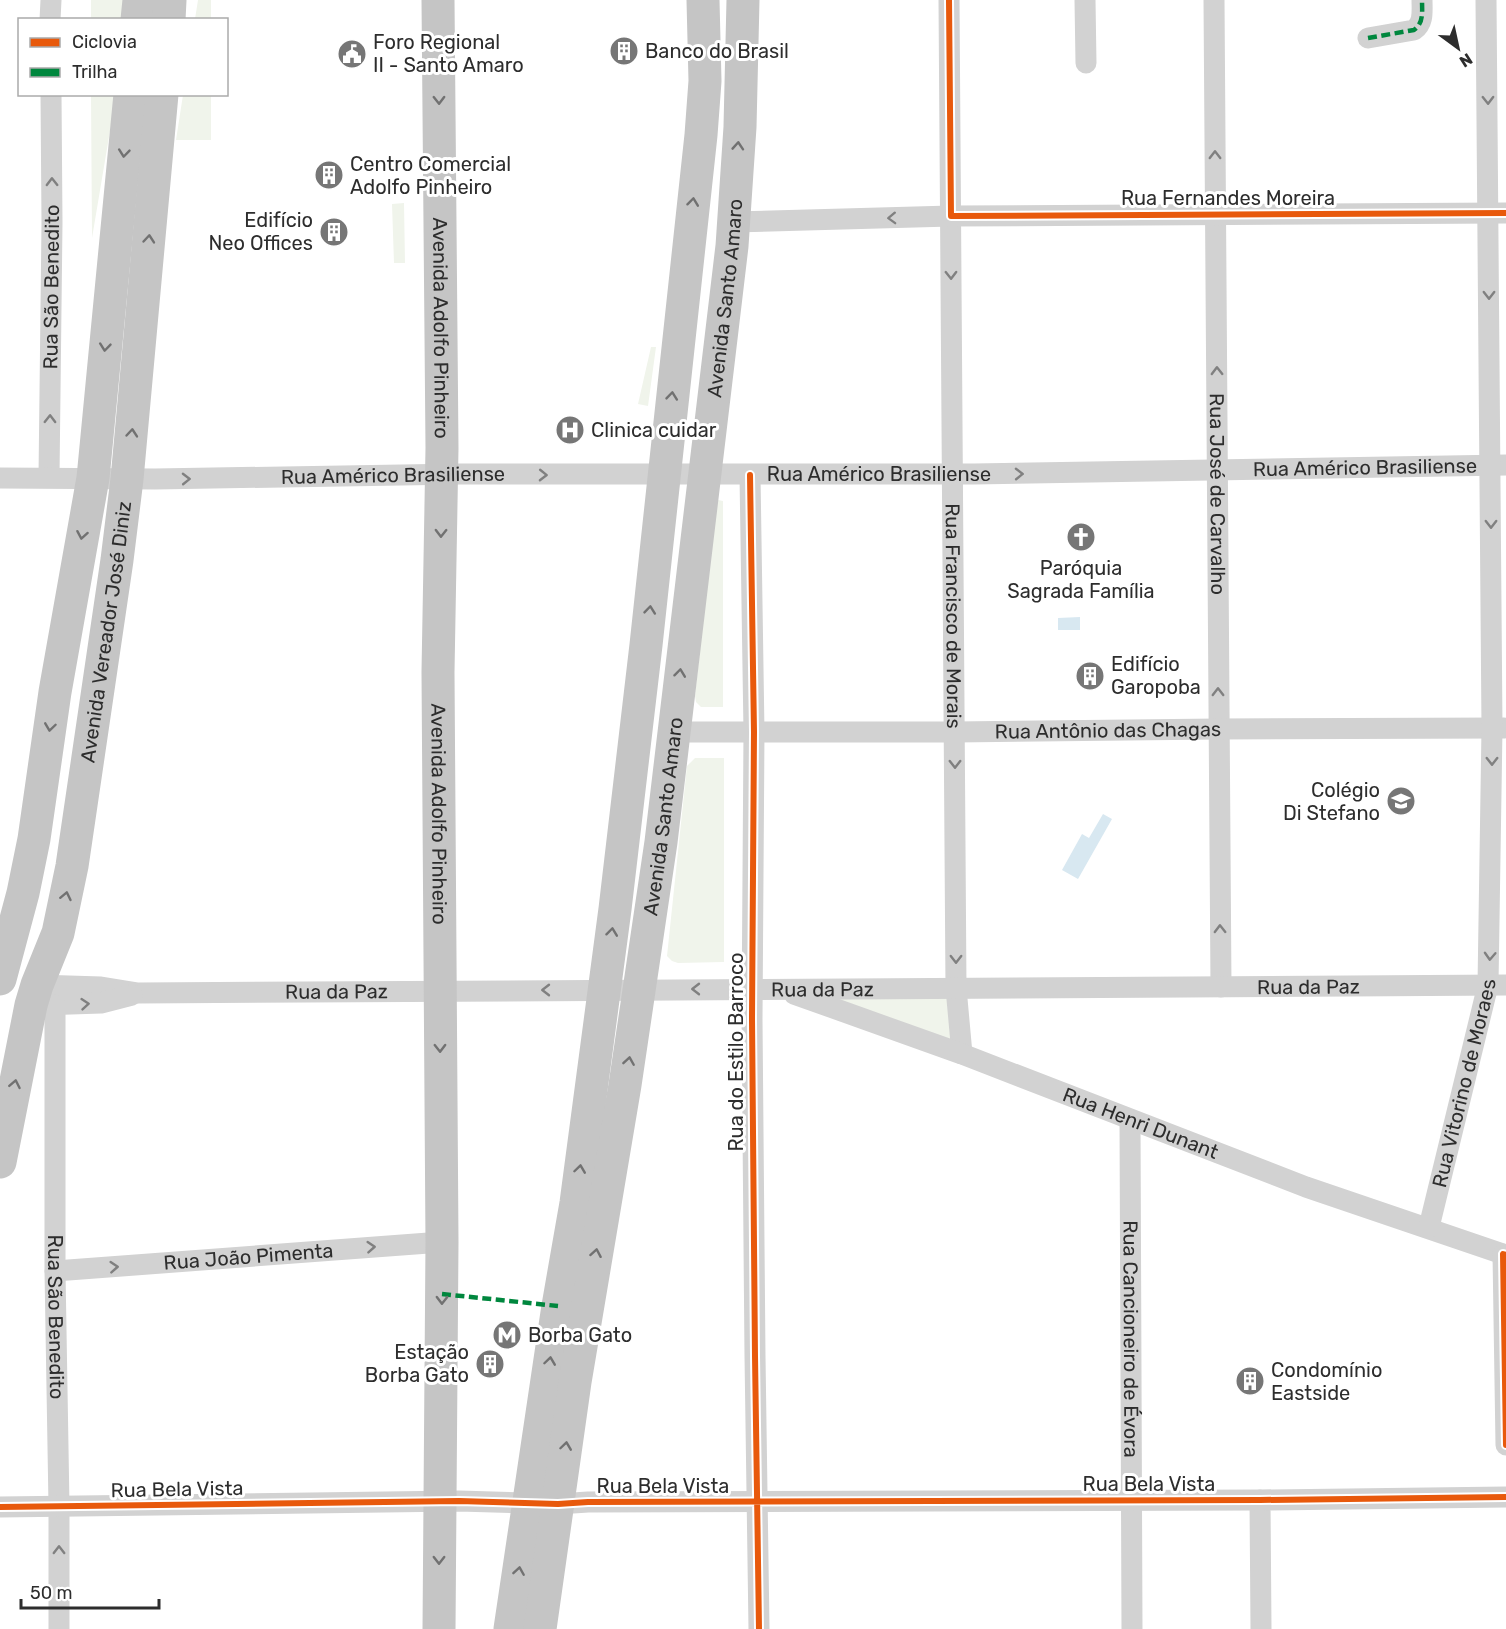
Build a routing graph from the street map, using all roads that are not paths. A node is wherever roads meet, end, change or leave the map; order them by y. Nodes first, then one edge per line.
1 (51, 0) edge
2 (139, 0) edge
3 (170, 0) edge
4 (438, 0) edge
5 (703, 0) edge
6 (743, 0) edge
7 (949, 0) edge
8 (1085, 0) edge
9 (1214, 0) edge
10 (1422, 0) edge
11 (1486, 0) edge
12 (50, 18) edge
13 (137, 18) edge
14 (169, 18) edge
15 (1368, 38) dead end
16 (1086, 63) dead end
17 (51, 96) edge
18 (130, 96) edge
19 (162, 96) edge
20 (1497, 213) edge
21 (1215, 215) junction
22 (951, 216) junction
23 (733, 222) junction
24 (1498, 465) edge
25 (1218, 470) junction
26 (442, 474) junction
27 (705, 475) junction
28 (750, 475) junction
29 (953, 475) junction
30 (665, 476) junction
31 (49, 477) junction
32 (0, 478) edge
33 (93, 478) junction
34 (128, 479) junction
35 (1499, 728) edge
36 (1218, 729) junction
37 (636, 730) junction
38 (673, 732) junction
39 (754, 732) junction
40 (955, 732) junction
41 (0, 979) edge
42 (1497, 985) edge
43 (1221, 987) junction
44 (956, 988) junction
45 (752, 989) junction
46 (778, 989) junction
47 (439, 990) junction
48 (604, 990) junction
49 (640, 990) junction
50 (41, 998) junction
51 (962, 1054) junction
52 (1130, 1120) junction
53 (0, 1162) edge
54 (1429, 1227) junction
55 (442, 1242) junction
56 (1505, 1254) edge
57 (55, 1271) junction
58 (1506, 1445) edge
59 (1506, 1497) edge
60 (1131, 1500) junction
61 (1260, 1500) junction
62 (439, 1501) junction
63 (544, 1503) junction
64 (757, 1503) junction
65 (60, 1506) junction
66 (0, 1508) edge
67 (59, 1629) edge
68 (440, 1629) edge
69 (510, 1629) edge
70 (540, 1629) edge
71 (759, 1629) edge
72 (1132, 1629) edge
73 (1261, 1629) edge

1 - 12 street
2 - 13 main road
3 - 14 main road
4 -> 26 main road, Avenida Adolfo Pinheiro
30 -> 5 main road, Avenida Santo Amaro
23 -> 6 main road, Avenida Santo Amaro
7 - 22 street, Rua Francisco de Morais
8 - 16 street
21 -> 9 street, Rua José de Carvalho
10 - 15 street
11 -> 20 street, Rua Vitorino de Moraes
31 -> 17 street, Rua São Benedito
18 -> 33 main road, Avenida Vereador José Diniz
34 -> 19 main road, Avenida Vereador José Diniz
20 - 21 street, Rua Fernandes Moreira
20 -> 24 street, Rua Vitorino de Moraes
21 - 22 street, Rua Fernandes Moreira
25 -> 21 street, Rua José de Carvalho
22 -> 23 street, Rua Fernandes Moreira
22 -> 29 street, Rua Francisco de Morais
23 - 27 main road, Avenida Santo Amaro
24 - 25 street, Rua Américo Brasiliense
24 -> 35 street, Rua Vitorino de Moraes
29 -> 25 street, Rua Américo Brasiliense
36 -> 25 street, Rua José de Carvalho
26 -> 30 street, Rua Américo Brasiliense
34 -> 26 street, Rua Américo Brasiliense
26 -> 47 main road, Avenida Adolfo Pinheiro
27 - 28 street, Rua Américo Brasiliense
27 - 30 street, Rua Américo Brasiliense
38 -> 27 main road, Avenida Santo Amaro
28 - 29 street, Rua Américo Brasiliense
28 - 39 street, Rua do Estilo Barroco
29 - 40 street, Rua Francisco de Morais
37 -> 30 main road, Avenida Santo Amaro
31 - 32 street, Rua Américo Brasiliense
31 - 33 street, Rua Américo Brasiliense
33 - 34 street, Rua Américo Brasiliense
33 -> 41 main road, Avenida Vereador José Diniz
50 -> 34 main road, Avenida Vereador José Diniz
35 - 36 street, Rua Antônio das Chagas
35 -> 42 street, Rua Vitorino de Moraes
36 - 40 street, Rua Antônio das Chagas
43 -> 36 street, Rua José de Carvalho
37 - 38 main road
48 -> 37 main road, Avenida Santo Amaro
38 - 39 street, Rua Antônio das Chagas
38 - 49 main road, Avenida Santo Amaro
39 - 40 street, Rua Antônio das Chagas
39 - 45 street, Rua do Estilo Barroco
40 -> 44 street, Rua Francisco de Morais
42 - 43 street, Rua da Paz
42 - 54 street, Rua Vitorino de Moraes
43 - 44 street, Rua da Paz
44 - 46 street, Rua da Paz
44 - 51 street, Rua Francisco de Morais
45 - 46 street, Rua da Paz
45 -> 49 street, Rua da Paz
45 - 64 street, Rua do Estilo Barroco
46 - 51 street, Rua Henri Dunant
48 -> 47 street, Rua da Paz
47 - 50 street, Rua da Paz
47 -> 55 main road, Avenida Adolfo Pinheiro
48 - 49 street, Rua da Paz
63 -> 48 main road, Avenida Santo Amaro
63 -> 49 main road, Avenida Santo Amaro
53 -> 50 main road, Avenida Vereador José Diniz
50 - 57 street, Rua São Benedito
51 - 52 street, Rua Henri Dunant
52 - 54 street, Rua Henri Dunant
52 - 60 street, Rua Cancioneiro de Évora
54 - 56 street, Rua Henri Dunant
57 -> 55 street, Rua João Pimenta
55 -> 62 main road, Avenida Adolfo Pinheiro
56 - 58 street
57 - 65 street, Rua São Benedito
59 - 61 street, Rua Bela Vista
60 - 61 street, Rua Bela Vista
60 - 64 street, Rua Bela Vista
60 - 72 street, Rua Cancioneiro de Évora
61 - 73 street
62 - 63 street, Rua Bela Vista
62 - 65 street, Rua Bela Vista
62 -> 68 main road, Avenida Adolfo Pinheiro
63 - 64 street, Rua Bela Vista
69 -> 63 main road, Avenida Santo Amaro
63 - 70 main road, Avenida Santo Amaro
64 - 71 street, Rua do Estilo Barroco
65 - 66 street, Rua Bela Vista
67 -> 65 street, Rua São Benedito

